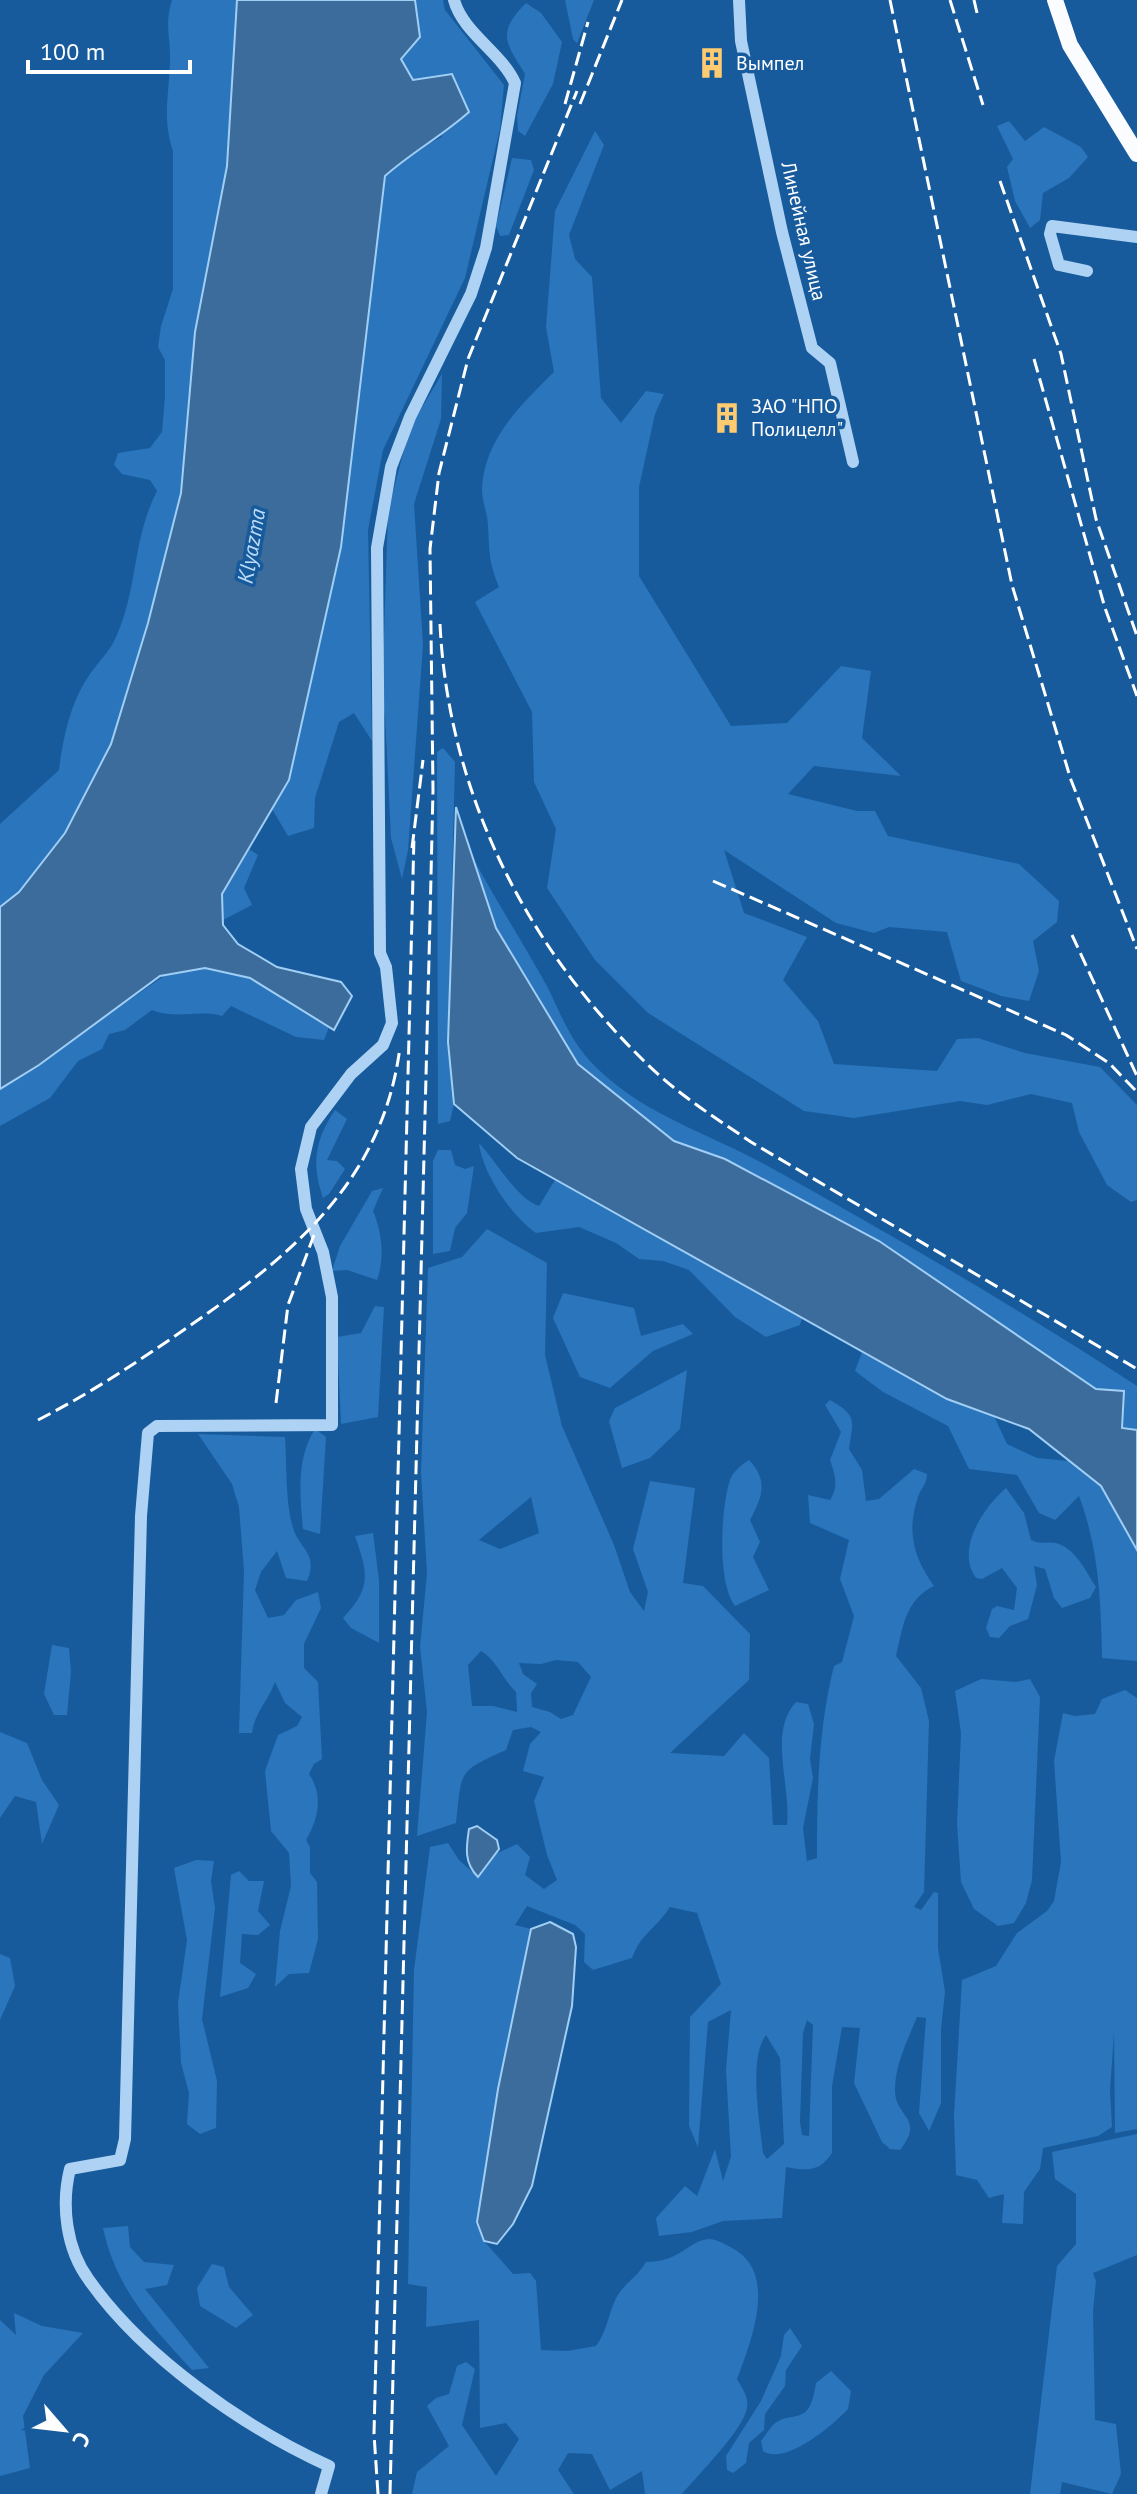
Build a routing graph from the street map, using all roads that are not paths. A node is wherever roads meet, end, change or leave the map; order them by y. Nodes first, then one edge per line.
1 (454, 0) edge
2 (739, 0) edge
3 (1055, 0) edge
4 (1137, 154) edge
5 (1137, 237) edge
6 (1087, 271) dead end
7 (853, 462) dead end
8 (321, 2494) edge

1 - 8 street
2 - 7 street, Линейная улица
3 - 4 main road
5 - 6 street

